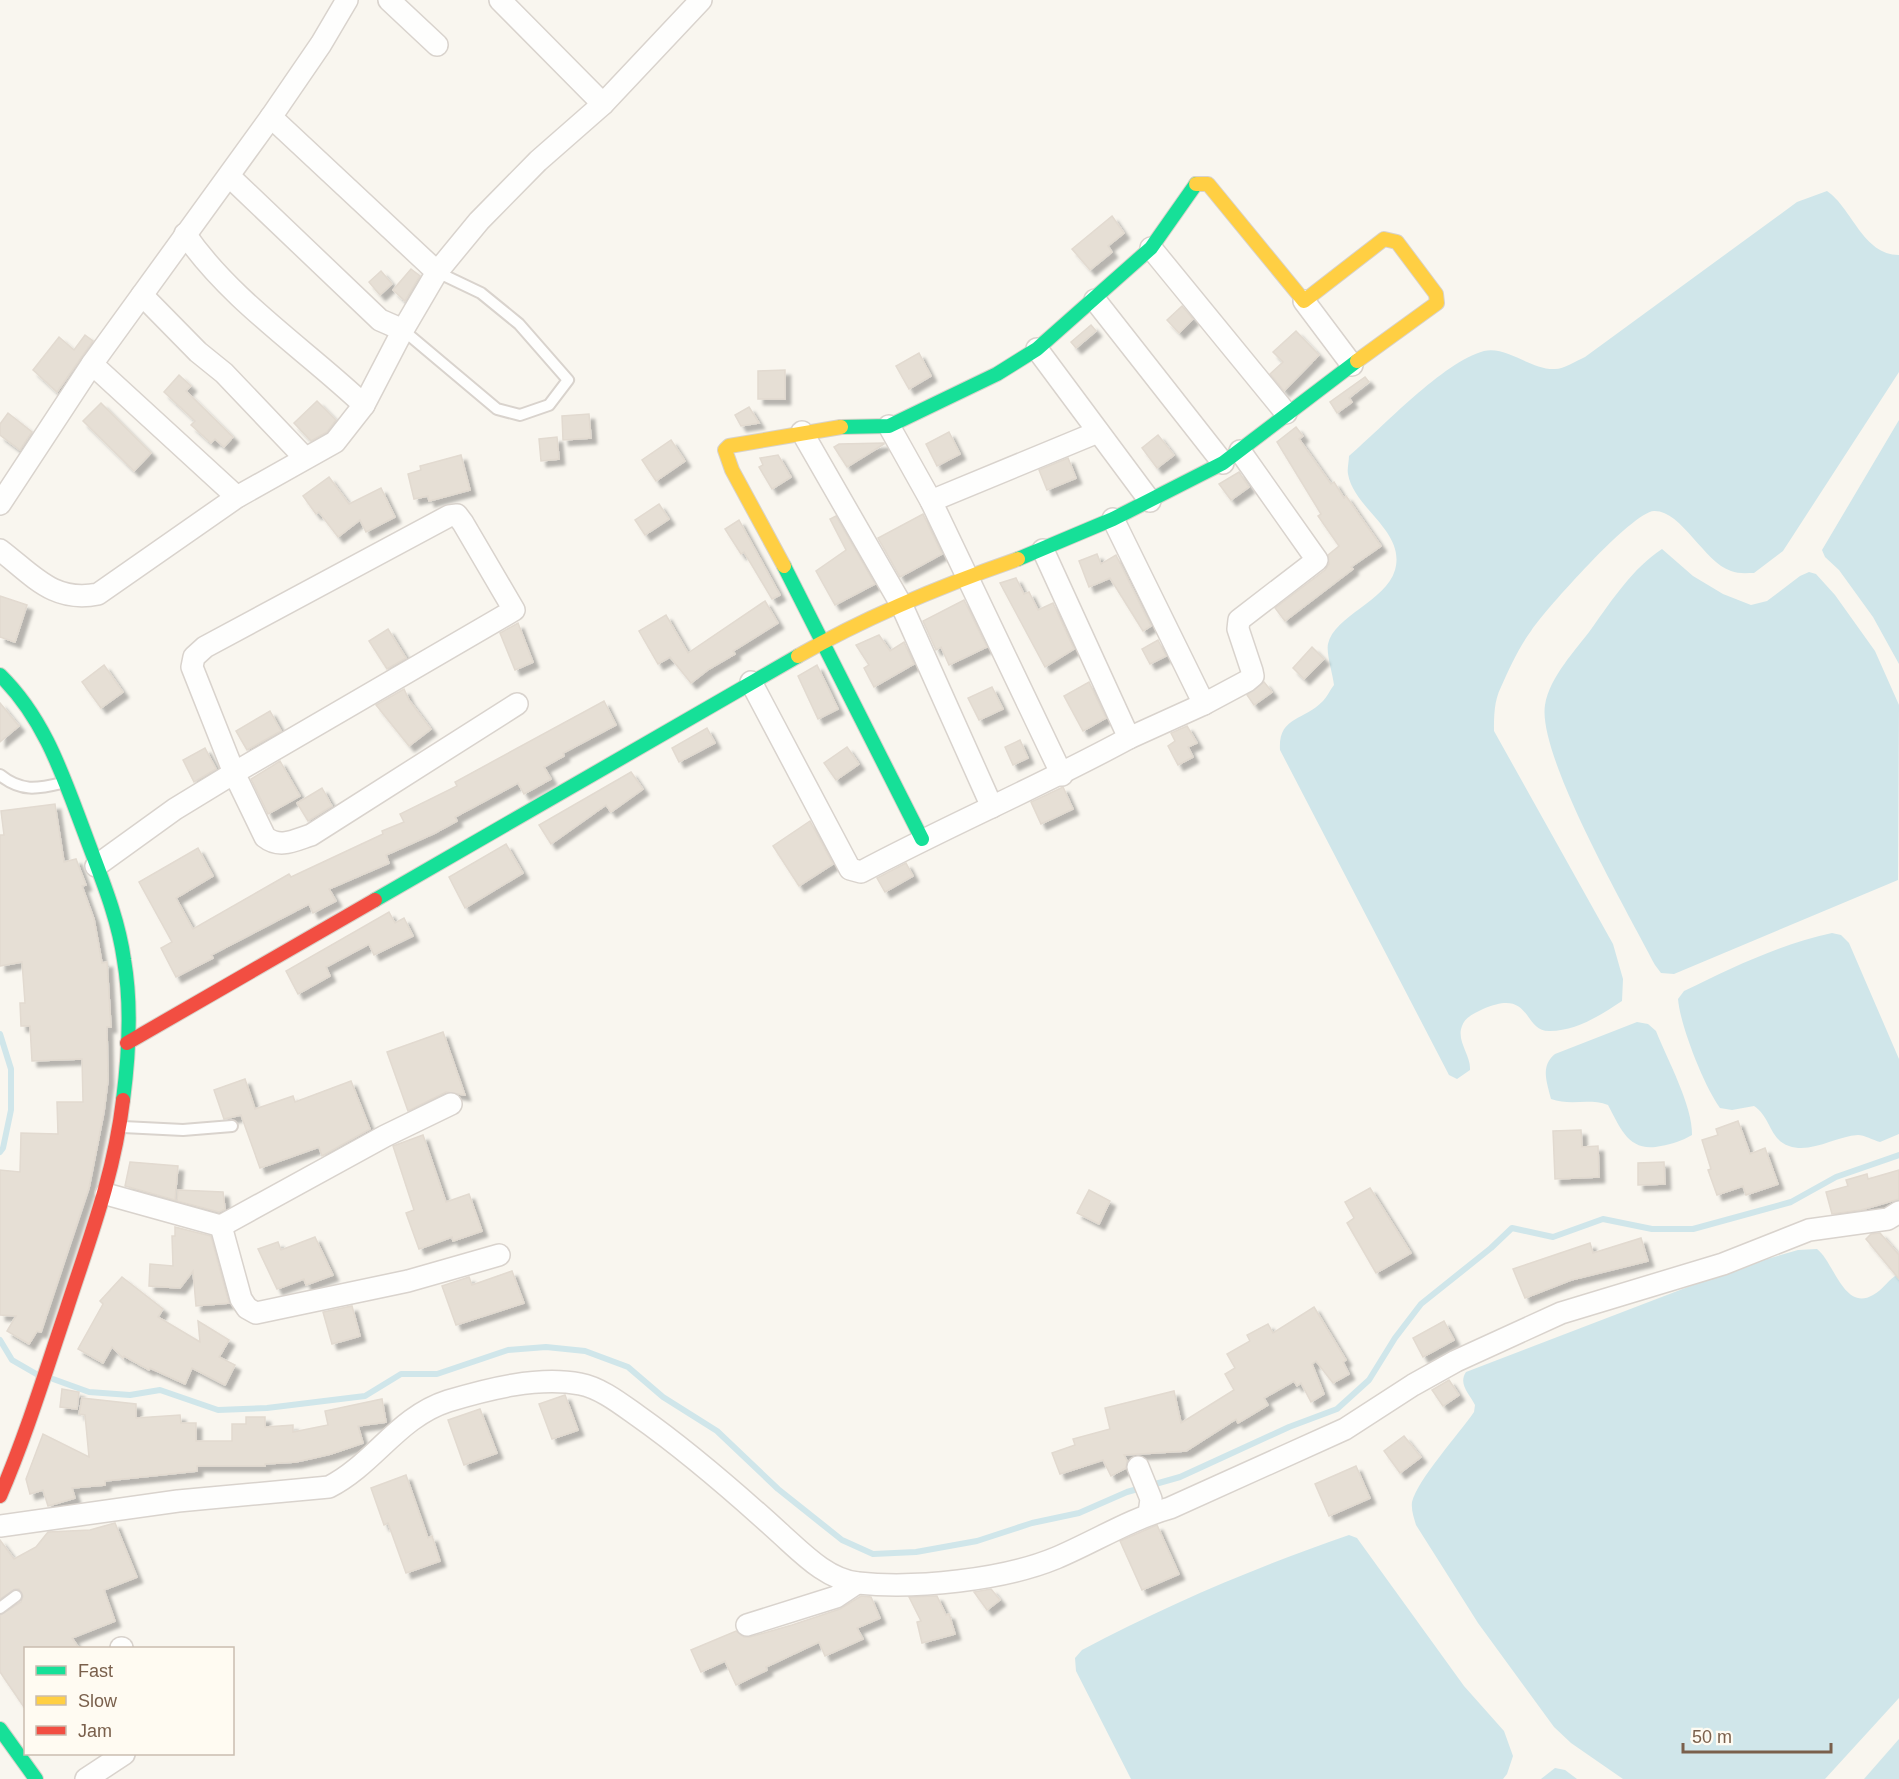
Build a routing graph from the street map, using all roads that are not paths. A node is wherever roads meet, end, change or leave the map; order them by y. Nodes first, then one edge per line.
1 (346, 0) edge
2 (389, 0) edge
3 (500, 0) edge
4 (701, 0) edge
5 (437, 45) dead end
6 (603, 104) junction
7 (271, 117) junction
8 (229, 176) junction
9 (185, 234) junction
10 (1151, 248) junction
11 (437, 272) junction
12 (142, 295) junction
13 (1095, 300) junction
14 (1304, 301) junction
15 (402, 330) junction
16 (1037, 349) junction
17 (92, 364) junction
18 (1352, 365) junction
19 (364, 405) junction
20 (1286, 413) junction
21 (889, 426) junction
22 (802, 432) junction
23 (1098, 432) junction
24 (304, 457) junction
25 (1231, 457) junction
26 (237, 497) junction
27 (931, 501) junction
28 (1150, 501) junction
29 (0, 504) edge
30 (1113, 519) junction
31 (0, 550) edge
32 (1043, 550) junction
33 (966, 577) junction
34 (902, 606) junction
35 (824, 641) junction
36 (0, 675) edge
37 (751, 681) junction
38 (517, 704) dead end
39 (1204, 704) junction
40 (1129, 738) junction
41 (234, 773) junction
42 (0, 775) edge
43 (1062, 775) junction
44 (65, 783) junction
45 (992, 807) junction
46 (922, 839) junction
47 (96, 866) junction
48 (127, 1043) junction
49 (452, 1104) dead end
50 (119, 1126) junction
51 (232, 1126) dead end
52 (106, 1194) junction
53 (1899, 1212) edge
54 (221, 1226) junction
55 (499, 1255) dead end
56 (1140, 1472) dead end
57 (0, 1496) edge
58 (1150, 1506) junction
59 (0, 1526) edge
60 (856, 1583) junction
61 (16, 1596) dead end
62 (0, 1608) edge
63 (747, 1626) dead end
64 (0, 1729) edge
65 (122, 1755) edge
66 (36, 1779) edge
67 (86, 1779) edge

1 - 7 street
2 - 5 street
3 - 6 street
4 - 6 street
6 - 11 street
7 - 8 street
7 - 11 street
8 - 9 street
8 - 15 street
9 - 12 street
9 - 19 street
10 - 13 street
10 - 14 street
10 - 20 street
11 - 15 street
11 - 15 lane
12 - 17 street
12 - 24 street
13 - 16 street
13 - 25 street
14 - 18 street
14 - 18 street
15 - 19 street
16 - 21 street
16 - 23 street
17 - 26 street
17 - 29 street
18 - 20 street
19 - 24 street
20 - 25 street
21 - 22 street
21 - 27 street
22 - 34 street
22 - 35 street
23 - 27 street
23 - 28 street
24 - 26 street
25 - 28 street
25 - 39 street
26 - 31 street
27 - 33 street
28 - 30 street
30 - 32 street
30 - 39 street
32 - 33 street
32 - 40 street
33 - 34 street
33 - 43 street
34 - 35 street
34 - 45 street
35 - 37 street
35 - 46 street
36 - 44 street
37 - 46 street
37 - 48 street
38 - 41 street
39 - 40 street
40 - 43 street
41 - 41 street
41 - 47 street
42 - 44 lane
43 - 45 street
44 - 47 street
45 - 46 street
47 - 48 street
48 - 50 street
49 - 54 street
50 - 51 lane
50 - 52 street
52 - 54 street
52 - 57 street
53 - 58 street
54 - 55 street
56 - 58 street
58 - 60 street
59 - 60 street
60 - 63 street
61 - 62 lane
64 - 66 street
65 - 67 street

